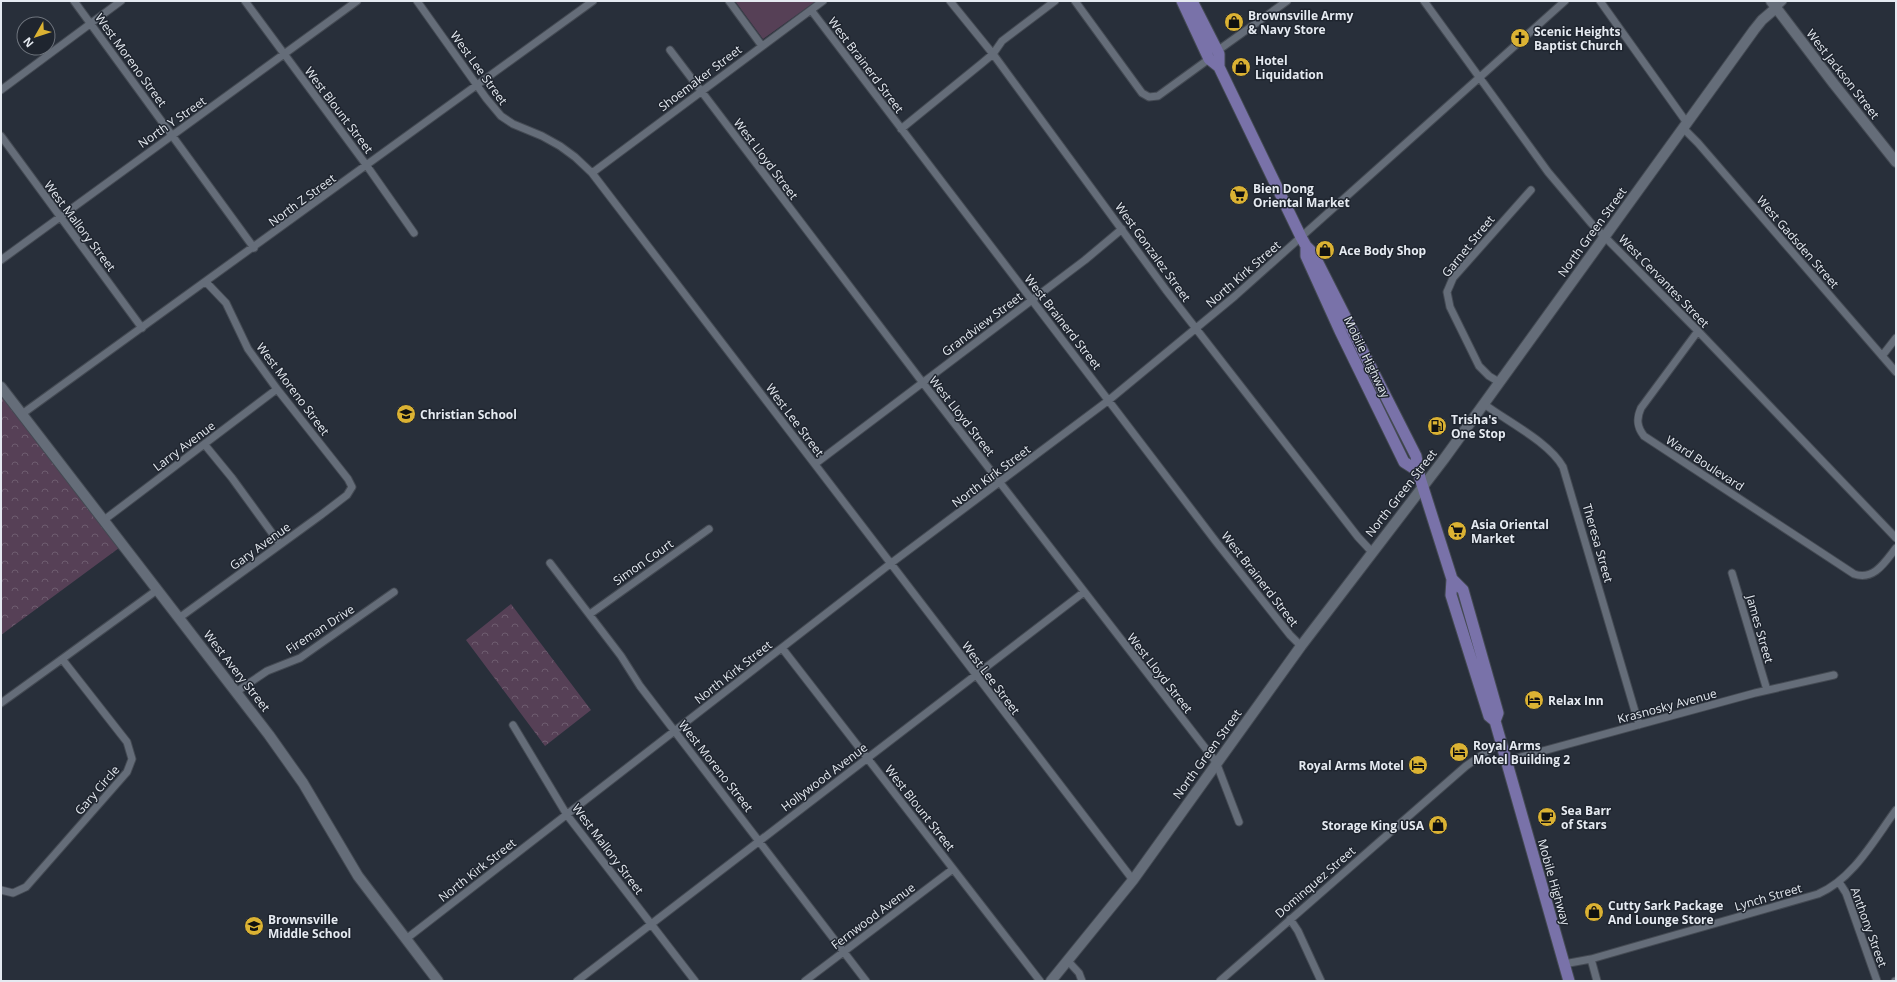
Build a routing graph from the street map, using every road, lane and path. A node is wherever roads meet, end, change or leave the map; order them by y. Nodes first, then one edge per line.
1 (74, 1) edge
2 (121, 1) edge
3 (245, 1) edge
4 (357, 1) edge
5 (417, 1) edge
6 (729, 1) edge
7 (823, 1) edge
8 (950, 1) edge
9 (1055, 1) edge
10 (1075, 1) edge
11 (1182, 1) edge
12 (1192, 1) edge
13 (1287, 1) edge
14 (1424, 1) edge
15 (1565, 1) edge
16 (1600, 1) edge
17 (590, 2) edge
18 (1777, 3) edge
19 (810, 10) junction
20 (91, 24) junction
21 (762, 46) junction
22 (670, 50) dead end
23 (284, 54) junction
24 (993, 54) junction
25 (1213, 55) junction
26 (1480, 77) junction
27 (477, 85) junction
28 (1, 90) edge
29 (701, 91) junction
30 (1685, 125) junction
31 (901, 129) junction
32 (172, 135) junction
33 (1, 136) edge
34 (1896, 162) edge
35 (367, 166) junction
36 (592, 173) junction
37 (1531, 190) dead end
38 (60, 217) junction
39 (1122, 229) junction
40 (414, 233) dead end
41 (1605, 236) junction
42 (1303, 242) junction
43 (254, 248) junction
44 (1, 260) edge
45 (206, 282) junction
46 (1031, 300) junction
47 (142, 328) junction
48 (1196, 329) junction
49 (1698, 331) junction
50 (1896, 338) edge
51 (1882, 356) junction
52 (1896, 372) edge
53 (1499, 382) junction
54 (923, 383) junction
55 (1, 387) edge
56 (277, 389) junction
57 (1109, 400) junction
58 (1484, 404) junction
59 (22, 414) junction
60 (205, 445) junction
61 (815, 464) junction
62 (1000, 483) junction
63 (1422, 486) junction
64 (352, 489) joint
65 (104, 520) junction
66 (708, 529) dead end
67 (1896, 538) edge
68 (280, 544) junction
69 (1896, 548) edge
70 (1372, 552) junction
71 (550, 563) dead end
72 (890, 564) junction
73 (1732, 573) dead end
74 (157, 590) junction
75 (394, 592) dead end
76 (1084, 592) junction
77 (590, 614) junction
78 (179, 618) junction
79 (1301, 646) junction
80 (782, 648) junction
81 (62, 659) junction
82 (976, 675) junction
83 (1834, 675) dead end
84 (1767, 690) junction
85 (236, 692) junction
86 (1, 703) edge
87 (1639, 724) junction
88 (513, 725) dead end
89 (676, 731) junction
90 (1501, 742) junction
91 (868, 758) junction
92 (1506, 761) junction
93 (1216, 762) junction
94 (1896, 810) edge
95 (567, 815) junction
96 (1239, 822) dead end
97 (759, 841) junction
98 (953, 869) junction
99 (1133, 880) junction
100 (1839, 882) junction
101 (1, 890) edge
102 (1290, 919) junction
103 (651, 924) junction
104 (406, 939) junction
105 (844, 952) junction
106 (1591, 959) junction
107 (1068, 961) junction
108 (1564, 964) junction
109 (438, 981) edge
110 (577, 981) edge
111 (695, 981) edge
112 (805, 981) edge
113 (866, 981) edge
114 (1040, 981) edge
115 (1051, 981) edge
116 (1082, 981) edge
117 (1220, 981) edge
118 (1321, 981) edge
119 (1569, 981) edge
120 (1597, 981) edge
121 (1877, 981) edge

1 - 20 street, West Moreno Street
2 - 20 street
3 - 23 street, West Blount Street
4 - 23 street, North Y Street
5 - 27 street, West Lee Street
6 - 21 street
7 - 19 street, Shoemaker Street
8 - 24 street, West Gonzalez Street
9 - 24 street
10 - 25 street
11 - 25 main road, Mobile Highway
12 - 25 main road, Mobile Highway
13 - 25 street
14 - 26 street, West Cervantes Street
15 - 26 street, North Kirk Street
16 - 30 street, West Gadsden Street
17 - 27 street, North Z Street
18 - 30 street, North Green Street
18 - 34 street, West Jackson Street
19 - 21 street, Shoemaker Street
19 - 31 street, West Brainerd Street
20 - 28 street
20 - 32 street, West Moreno Street
21 - 29 street, Shoemaker Street
22 - 29 street, West Lloyd Street
23 - 32 street, North Y Street
23 - 35 street, West Blount Street
24 - 31 street
24 - 39 street, West Gonzalez Street
25 - 42 main road, Mobile Highway
26 - 41 street, West Cervantes Street
26 - 42 street, North Kirk Street
27 - 35 street, North Z Street
27 - 36 street, West Lee Street
29 - 36 street, Shoemaker Street
29 - 54 street, West Lloyd Street
30 - 41 street, North Green Street
30 - 51 street, West Gadsden Street
31 - 46 street, West Brainerd Street
32 - 38 street, North Y Street
32 - 43 street, West Moreno Street
33 - 38 street, West Mallory Street
35 - 40 street, West Blount Street
35 - 43 street, North Z Street
36 - 61 street, West Lee Street
37 - 53 street, Garnet Street
38 - 44 street, North Y Street
38 - 47 street, West Mallory Street
39 - 46 street, Grandview Street
39 - 48 street, West Gonzalez Street
41 - 49 street, West Cervantes Street
41 - 53 street, North Green Street
42 - 48 street, North Kirk Street
42 - 63 main road, Mobile Highway
43 - 45 street, North Z Street
45 - 47 street, North Z Street
45 - 56 street, West Moreno Street
46 - 54 street, Grandview Street
46 - 57 street, West Brainerd Street
47 - 59 street, North Z Street
48 - 57 street, North Kirk Street
48 - 70 street, West Gonzalez Street
49 - 67 street, West Cervantes Street
49 - 69 street, Ward Boulevard
50 - 51 street
51 - 52 street, West Gadsden Street
53 - 58 street, North Green Street
54 - 61 street, Grandview Street
54 - 62 street, West Lloyd Street
55 - 59 street, West Avery Street
56 - 60 street, Larry Avenue
56 - 64 street, West Moreno Street
57 - 62 street, North Kirk Street
57 - 79 street, West Brainerd Street
58 - 63 street, North Green Street
58 - 87 street, Theresa Street
59 - 65 street, West Avery Street
60 - 65 street, Larry Avenue
60 - 68 street
61 - 72 street, West Lee Street
62 - 72 street, North Kirk Street
62 - 76 street, West Lloyd Street
63 - 70 street, North Green Street
63 - 90 main road, Mobile Highway
64 - 68 street, Gary Avenue
65 - 74 street, West Avery Street
66 - 77 street, Simon Court
68 - 78 street, Gary Avenue
70 - 79 street, North Green Street
71 - 77 street, West Moreno Street
72 - 80 street, North Kirk Street
72 - 82 street, West Lee Street
73 - 84 street, James Street
74 - 78 street, West Avery Street
74 - 81 street
75 - 85 street, Fireman Drive
76 - 82 street, Hollywood Avenue
76 - 93 street, West Lloyd Street
77 - 89 street, West Moreno Street
78 - 85 street, West Avery Street
79 - 93 street, North Green Street
80 - 89 street, North Kirk Street
80 - 91 street, West Blount Street
81 - 86 street
81 - 101 street, Gary Circle
82 - 91 street, Hollywood Avenue
82 - 99 street, West Lee Street
83 - 84 street, Krasnosky Avenue
84 - 87 street, Krasnosky Avenue
85 - 104 street, West Avery Street
87 - 92 street, Krasnosky Avenue
88 - 95 street, West Mallory Street
89 - 95 street, North Kirk Street
89 - 97 street, West Moreno Street
90 - 92 main road, Mobile Highway
90 - 102 street, Dominquez Street
91 - 97 street, Hollywood Avenue
91 - 98 street, West Blount Street
92 - 108 main road, Mobile Highway
93 - 96 street, West Lloyd Street
93 - 99 street, North Green Street
94 - 100 street, Lynch Street
95 - 103 street, West Mallory Street
95 - 104 street, North Kirk Street
97 - 103 street, Hollywood Avenue
97 - 105 street, West Moreno Street
98 - 105 street, Fernwood Avenue
98 - 114 street, West Blount Street
99 - 107 street, North Green Street
100 - 106 street, Lynch Street
100 - 121 street, Anthony Street
102 - 117 street, Dominquez Street
102 - 118 street
103 - 110 street, Hollywood Avenue
103 - 111 street, West Mallory Street
104 - 109 street, West Avery Street
105 - 112 street, Fernwood Avenue
105 - 113 street, West Moreno Street
106 - 108 street, Lynch Street
106 - 120 street
107 - 115 street, North Green Street
107 - 116 street
108 - 119 main road, Mobile Highway

